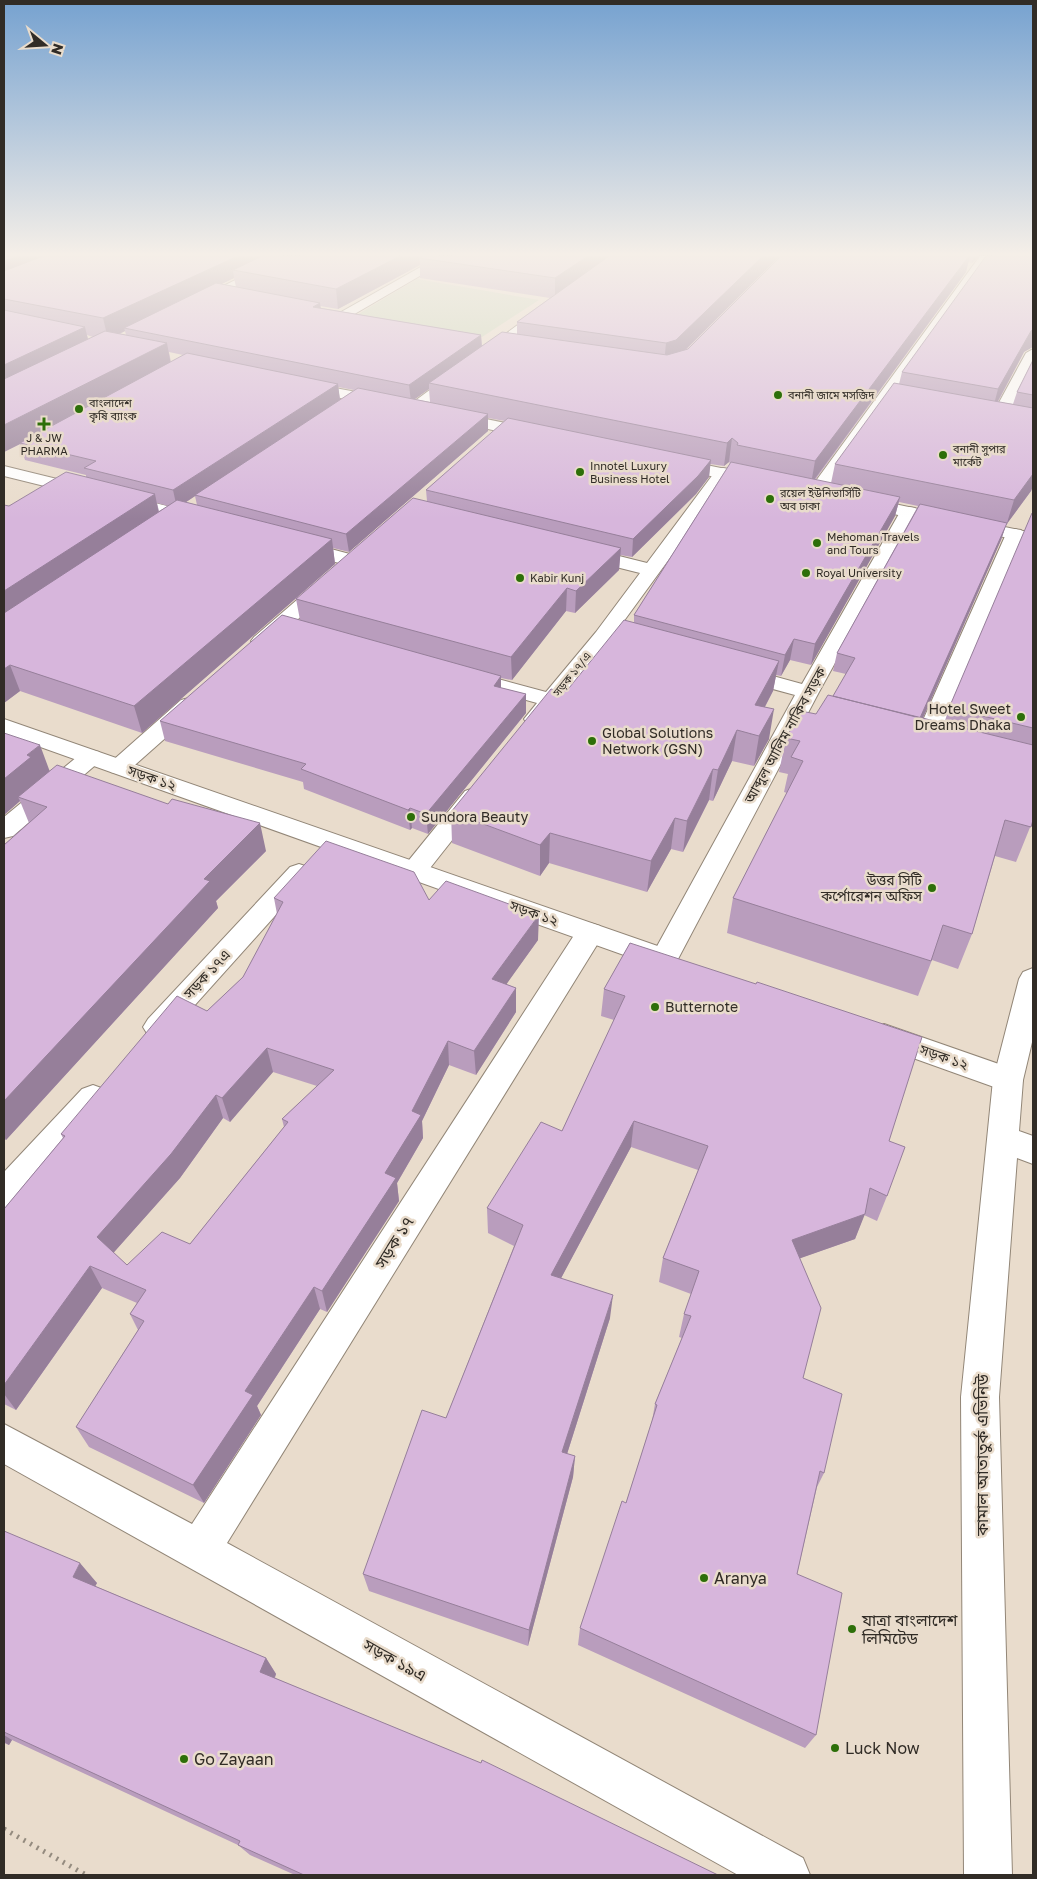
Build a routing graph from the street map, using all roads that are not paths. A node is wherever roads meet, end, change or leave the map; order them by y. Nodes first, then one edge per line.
1 (486, 344) edge
2 (501, 344) edge
3 (922, 344) edge
4 (498, 346) junction
5 (517, 349) edge
6 (1033, 353) edge
7 (291, 383) edge
8 (357, 397) junction
9 (883, 398) junction
10 (902, 402) edge
11 (413, 409) junction
12 (333, 413) edge
13 (979, 416) edge
14 (998, 419) junction
15 (1016, 422) edge
16 (551, 438) edge
17 (656, 459) edge
18 (7, 464) edge
19 (723, 473) junction
20 (779, 485) edge
21 (797, 489) edge
22 (816, 493) junction
23 (196, 504) edge
24 (909, 512) junction
25 (180, 515) junction
26 (219, 525) edge
27 (164, 526) edge
28 (1024, 536) edge
29 (277, 540) edge
30 (566, 549) edge
31 (652, 570) junction
32 (280, 624) junction
33 (307, 632) edge
34 (244, 657) edge
35 (724, 669) edge
36 (445, 670) edge
37 (808, 692) junction
38 (200, 696) edge
39 (551, 700) junction
40 (4, 726) edge
41 (520, 739) edge
42 (924, 745) edge
43 (91, 757) junction
44 (119, 767) junction
45 (488, 778) edge
46 (4, 830) edge
47 (329, 841) junction
48 (414, 871) junction
49 (590, 933) junction
50 (664, 959) junction
51 (692, 969) edge
52 (1033, 979) edge
53 (859, 1027) edge
54 (143, 1043) edge
55 (110, 1079) edge
56 (1008, 1080) junction
57 (1018, 1144) edge
58 (4, 1195) edge
59 (4, 1443) edge
60 (198, 1552) junction
61 (786, 1875) edge
62 (988, 1875) edge

1 - 4 street
2 - 4 street
3 - 9 street
4 - 5 street
4 - 11 street
6 - 14 street
7 - 8 street
8 - 11 street
8 - 12 street
9 - 10 street
9 - 22 street
11 - 16 street
13 - 14 street
14 - 15 street
17 - 19 street
18 - 25 street
19 - 20 street
19 - 31 street, সড়ক ১৭/এ
21 - 22 street
22 - 24 street
23 - 25 street
24 - 28 street
24 - 37 street, আব্দুল আলিম নাকিব সড়ক
25 - 26 street
25 - 27 street
28 - 42 street
29 - 32 street
30 - 31 street
31 - 39 street, সড়ক ১৭/এ
32 - 33 street
32 - 34 street
35 - 37 street
36 - 39 street
37 - 50 street, আব্দুল আলিম নাকিব সড়ক
38 - 44 street
39 - 41 street, সড়ক ১৭/এ
40 - 43 street, সড়ক ১২
43 - 44 street, সড়ক ১২
43 - 46 street
44 - 47 street, সড়ক ১২
45 - 48 street
47 - 48 street, সড়ক ১২
47 - 54 street, সড়ক ১৭এ
48 - 49 street, সড়ক ১২
49 - 50 street, সড়ক ১২
49 - 60 street, সড়ক ১৭
50 - 51 street, সড়ক ১২
52 - 56 street, কামাল আতাতুর্ক এভিনিউ
53 - 56 street, সড়ক ১২
55 - 58 street
56 - 57 street, কামাল আতাতুর্ক এভিনিউ
57 - 62 street, কামাল আতাতুর্ক এভিনিউ
59 - 60 street, সড়ক ১৯এ
60 - 61 street, সড়ক ১৯এ

